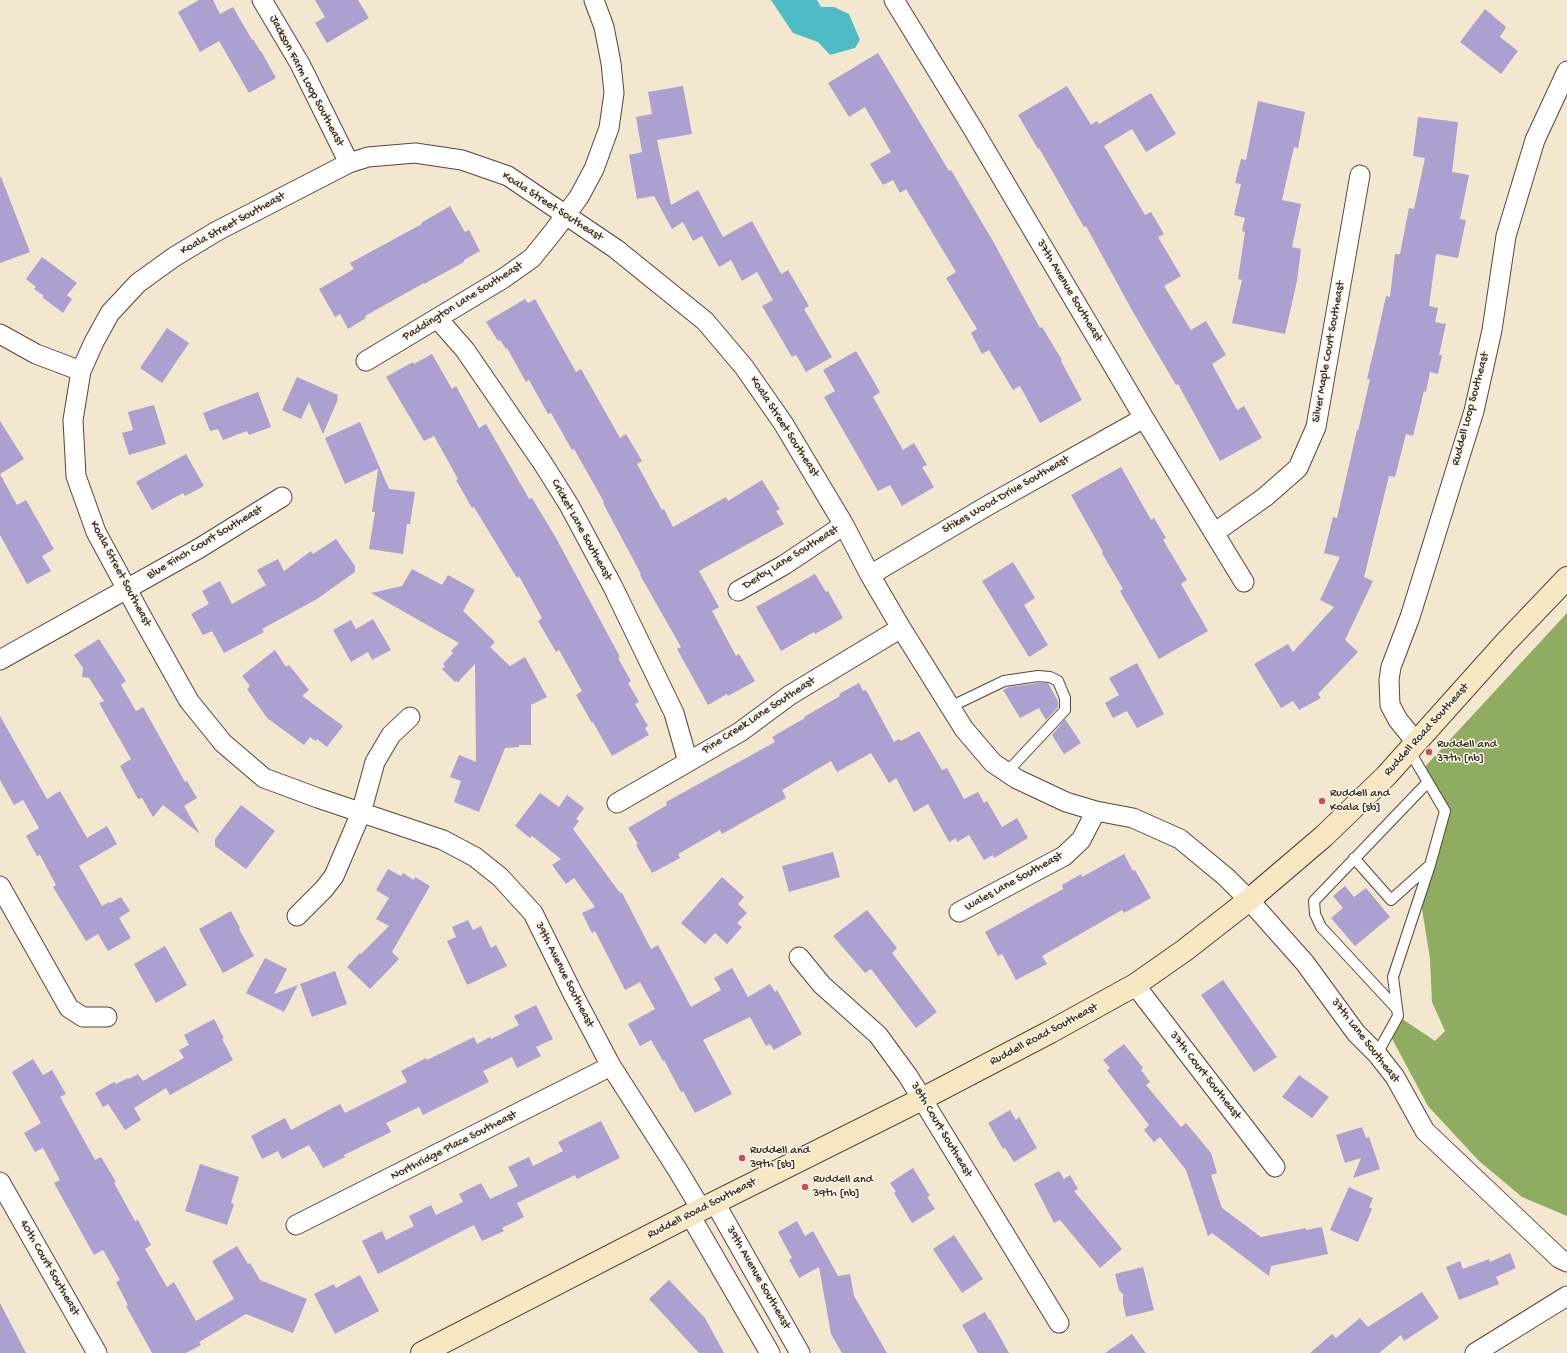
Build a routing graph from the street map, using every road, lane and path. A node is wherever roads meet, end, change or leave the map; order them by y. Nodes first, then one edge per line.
1 (262, 0) edge
2 (594, 0) edge
3 (894, 0) edge
4 (1567, 71) edge
5 (349, 163) junction
6 (1360, 175) dead end
7 (566, 215) junction
8 (437, 318) junction
9 (0, 334) edge
10 (366, 360) dead end
11 (81, 371) junction
12 (1144, 418) junction
13 (282, 497) dead end
14 (844, 525) junction
15 (1214, 533) junction
16 (870, 575) junction
17 (1567, 578) edge
18 (1244, 582) dead end
19 (127, 589) junction
20 (738, 591) dead end
21 (901, 628) junction
22 (0, 660) edge
23 (950, 707) junction
24 (410, 718) dead end
25 (1412, 746) junction
26 (688, 762) junction
27 (1007, 772) junction
28 (1428, 782) junction
29 (617, 803) dead end
30 (1096, 811) junction
31 (361, 813) junction
32 (1354, 858) junction
33 (1430, 865) junction
34 (0, 886) edge
35 (1249, 900) junction
36 (958, 912) dead end
37 (297, 916) dead end
38 (799, 957) dead end
39 (1135, 986) junction
40 (1397, 1008) junction
41 (107, 1017) dead end
42 (1377, 1054) junction
43 (612, 1066) junction
44 (922, 1099) junction
45 (1275, 1167) dead end
46 (0, 1182) edge
47 (702, 1209) junction
48 (296, 1225) dead end
49 (1567, 1262) edge
50 (1567, 1296) edge
51 (1059, 1323) dead end
52 (98, 1353) edge
53 (422, 1353) edge
54 (770, 1353) edge
55 (800, 1353) edge
56 (1475, 1353) edge

1 - 5 street, Jackson Farm Loop Southeast
2 - 7 street
3 - 12 street, 37th Avenue Southeast
4 - 25 street, Ruddell Loop Southeast
5 - 7 street, Koala Street Southeast
5 - 11 street, Koala Street Southeast
6 - 15 street, Silver Maple Court Southeast
7 - 8 street, Paddington Lane Southeast
7 - 14 street, Koala Street Southeast
8 - 10 street, Paddington Lane Southeast
8 - 26 street, Cricket Lane Southeast
9 - 11 street
11 - 19 street, Koala Street Southeast
12 - 15 street, 37th Avenue Southeast
12 - 16 street, Stikes Wood Drive Southeast
13 - 19 street, Blue Finch Court Southeast
14 - 16 street, Koala Street Southeast
14 - 20 street, Derby Lane Southeast
15 - 18 street, 37th Avenue Southeast
16 - 21 street, Koala Street Southeast
17 - 25 main road, Ruddell Road Southeast
19 - 22 street, Blue Finch Court Southeast
19 - 31 street, Koala Street Southeast
21 - 23 street, Koala Street Southeast
21 - 26 street, Pine Creek Lane Southeast
23 - 27 street, Koala Street Southeast
23 - 27 lane
24 - 31 street
25 - 28 lane
25 - 35 main road, Ruddell Road Southeast
26 - 29 street, Pine Creek Lane Southeast
27 - 30 street, Koala Street Southeast
28 - 32 lane
28 - 33 lane
30 - 35 street, Koala Street Southeast
30 - 36 street, Wales Lane Southeast
31 - 37 street
31 - 43 street, 39th Avenue Southeast
32 - 33 lane
32 - 40 lane
33 - 40 lane
34 - 41 street
35 - 39 main road, Ruddell Road Southeast
35 - 42 street, 37th Lane Southeast
38 - 44 street, 38th Court Southeast
39 - 44 main road, Ruddell Road Southeast
39 - 45 street, 37th Court Southeast
40 - 42 lane
42 - 49 street, 37th Lane Southeast
43 - 47 street, 39th Avenue Southeast
43 - 48 street, Northridge Place Southeast
44 - 47 main road, Ruddell Road Southeast
44 - 51 street, 38th Court Southeast
46 - 52 street, 40th Court Southeast
47 - 53 main road, Ruddell Road Southeast
47 - 54 street, 39th Avenue Southeast
47 - 55 street, 39th Avenue Southeast
50 - 56 street

